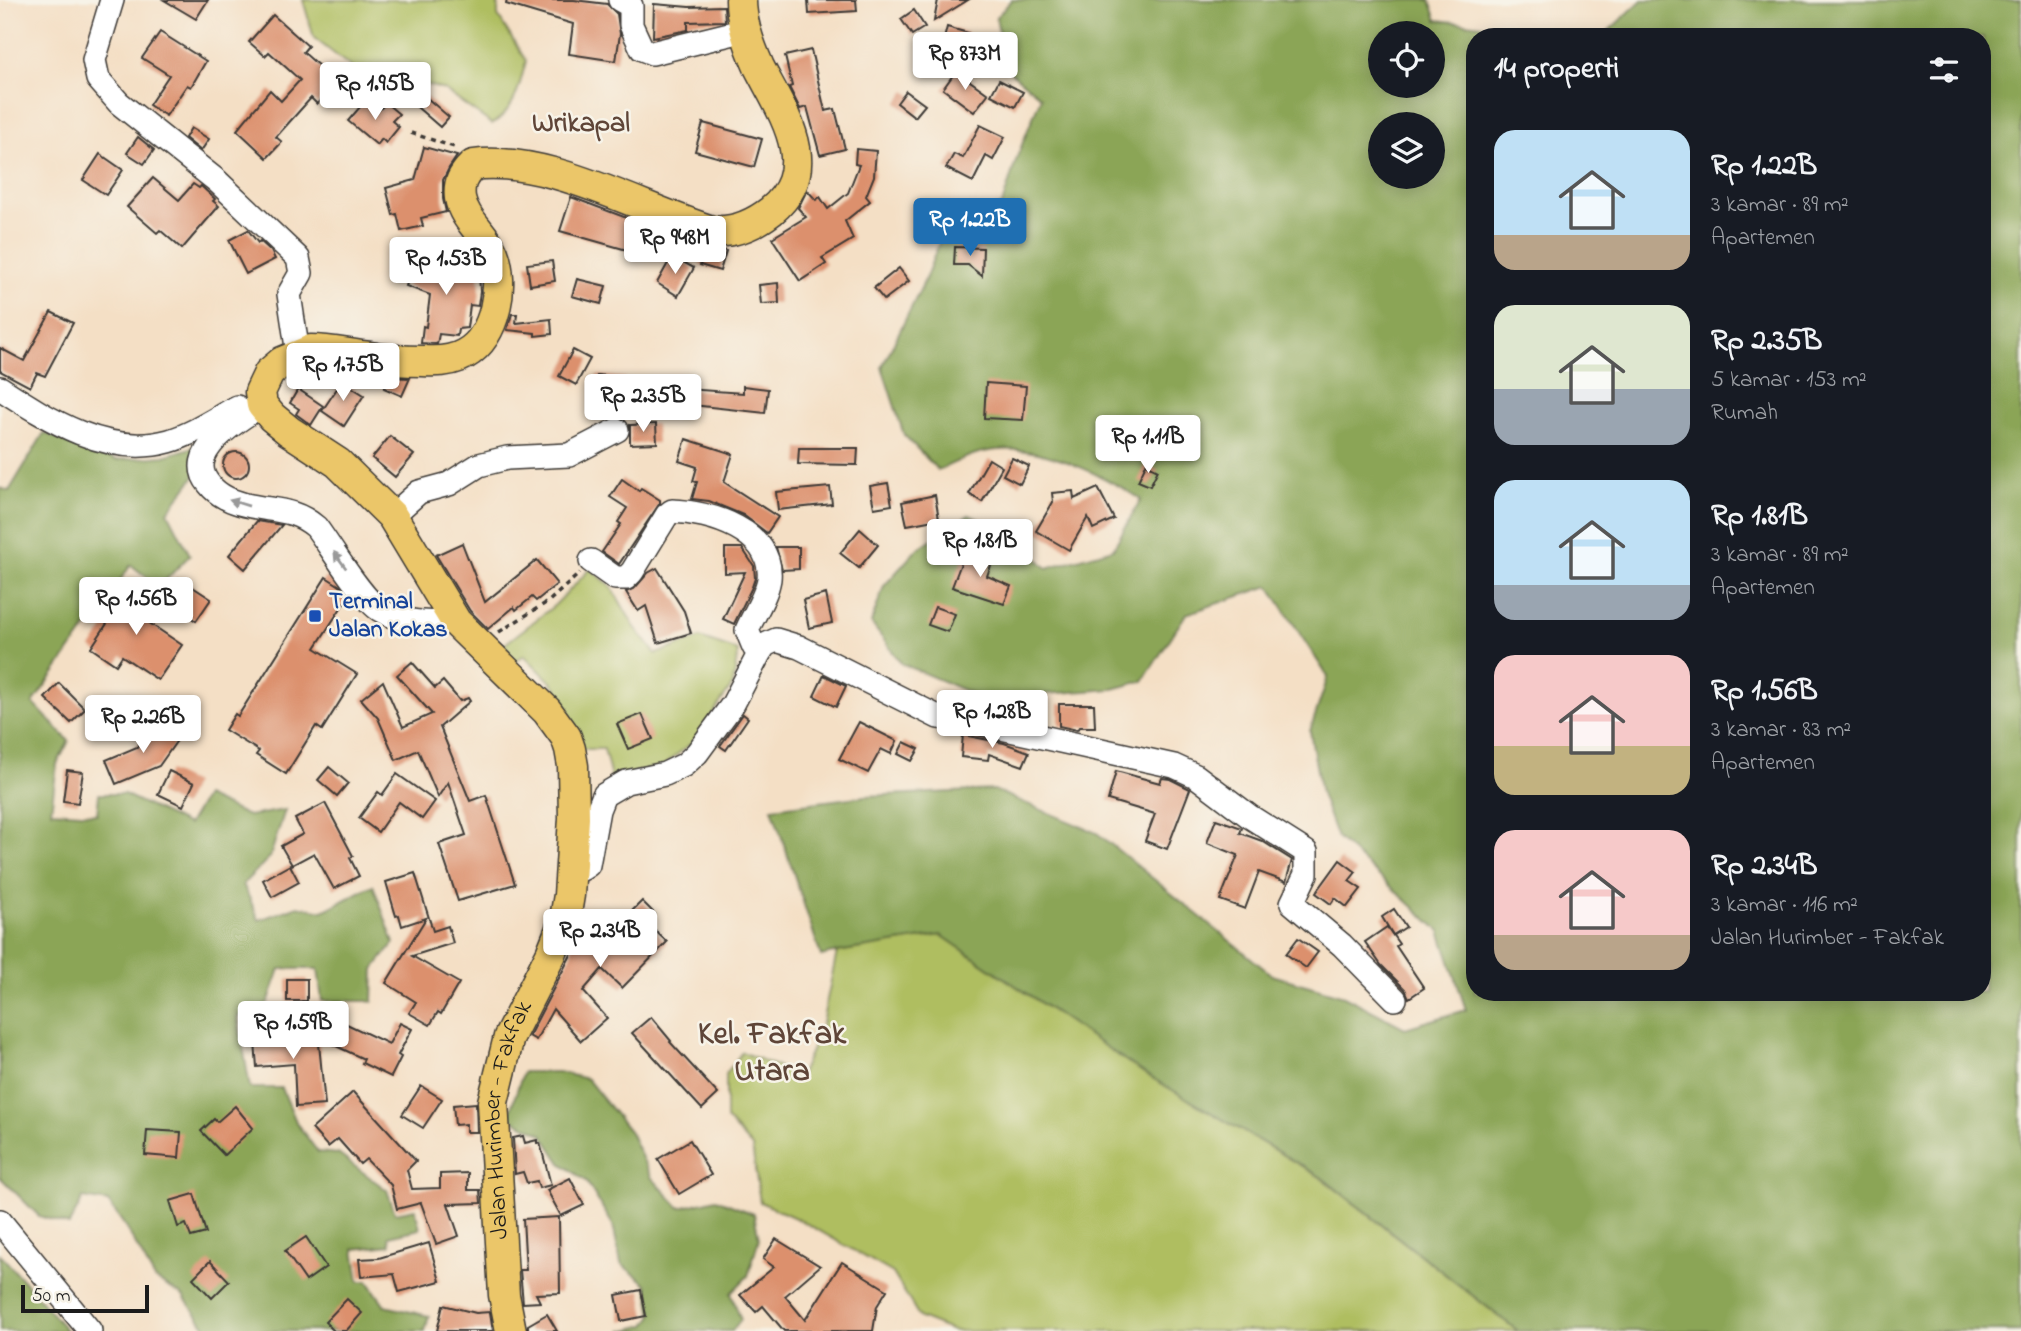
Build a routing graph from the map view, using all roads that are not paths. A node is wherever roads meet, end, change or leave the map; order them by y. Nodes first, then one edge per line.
1 (112, 0) edge
2 (620, 0) edge
3 (741, 0) edge
4 (746, 30) junction
5 (298, 354) junction
6 (0, 388) edge
7 (261, 398) junction
8 (617, 429) dead end
9 (392, 516) junction
10 (591, 561) road end
11 (456, 622) junction
12 (760, 652) junction
13 (570, 870) junction
14 (1395, 999) dead end
15 (0, 1221) edge
16 (90, 1331) edge
17 (511, 1331) edge

1 - 5 street
2 - 4 street
3 - 4 main road
4 - 5 main road
5 - 7 main road
6 - 7 street
7 - 9 main road, Jalan Hurimber - Fakfak
11 -> 7 street
8 - 9 street
9 - 11 main road, Jalan Hurimber - Fakfak
10 - 12 street
11 - 13 main road, Jalan Hurimber - Fakfak
12 - 13 street
12 - 14 street
13 - 17 main road, Jalan Hurimber - Fakfak
15 - 16 street

